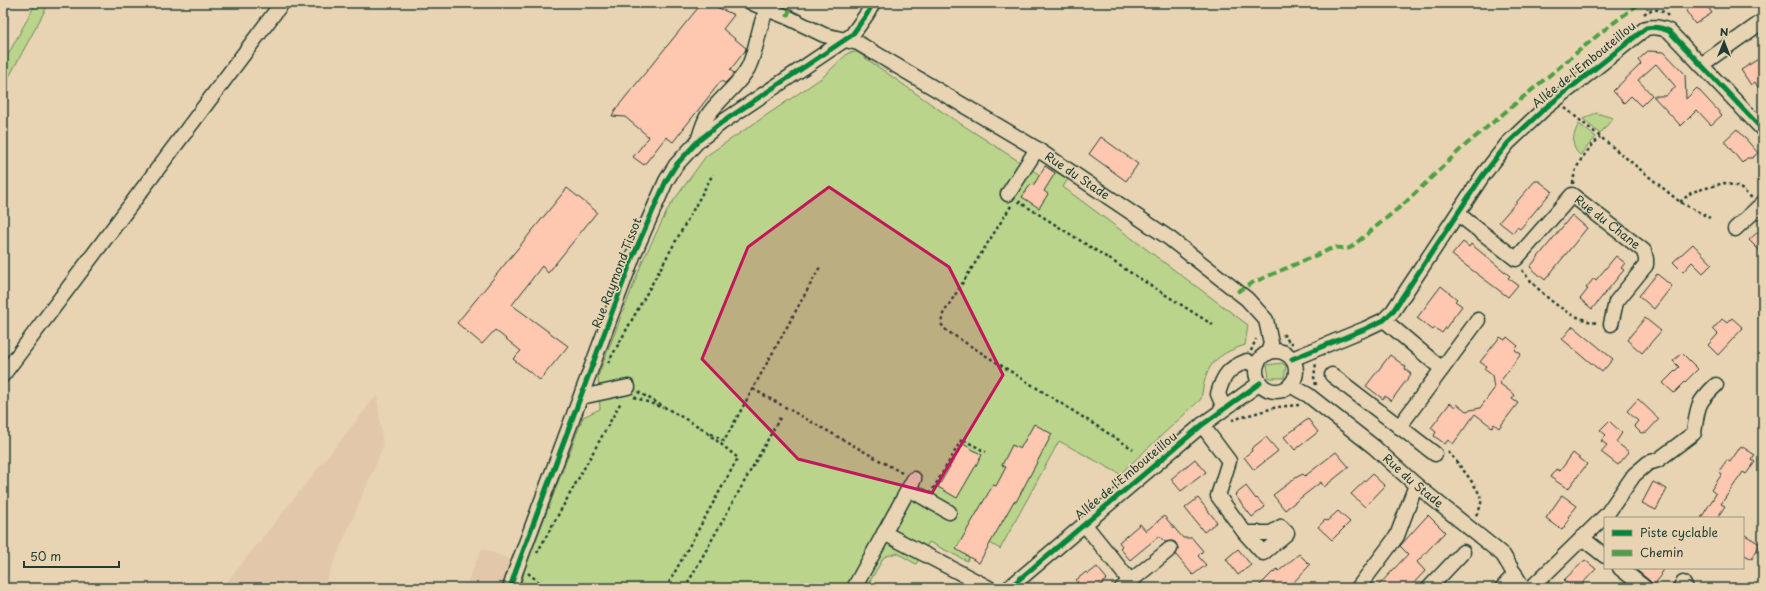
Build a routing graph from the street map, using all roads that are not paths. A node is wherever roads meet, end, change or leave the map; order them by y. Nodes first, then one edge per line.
1 (282, 3) edge
2 (752, 3) edge
3 (873, 3) edge
4 (767, 9) junction
5 (1763, 21) edge
6 (843, 40) junction
7 (1702, 65) junction
8 (1763, 130) edge
9 (698, 141) junction
10 (1037, 148) junction
11 (1008, 194) dead end
12 (1762, 204) edge
13 (1458, 214) junction
14 (1735, 229) dead end
15 (1384, 320) junction
16 (1478, 320) dead end
17 (1611, 324) road end
18 (1268, 353) junction
19 (1292, 359) junction
20 (1256, 366) junction
21 (1442, 369) junction
22 (1332, 375) dead end
23 (3, 376) edge
24 (1260, 383) junction
25 (1291, 384) junction
26 (1716, 385) dead end
27 (631, 392) road end
28 (582, 396) junction
29 (1224, 408) junction
30 (1202, 425) junction
31 (1399, 427) junction
32 (1435, 454) road end
33 (1416, 485) junction
34 (949, 512) dead end
35 (1085, 525) junction
36 (884, 533) junction
37 (1245, 533) dead end
38 (1582, 538) junction
39 (1170, 549) dead end
40 (1463, 552) dead end
41 (1604, 555) edge
42 (1621, 569) edge
43 (1515, 574) junction
44 (1126, 584) edge
45 (510, 588) edge
46 (854, 588) edge
47 (989, 588) edge
48 (1009, 588) edge
49 (1358, 588) edge
50 (1429, 588) edge
51 (1502, 588) edge
52 (1522, 588) edge
53 (1531, 588) edge
54 (1645, 588) edge
55 (1680, 588) edge
56 (1686, 588) edge

1 - 23 street
2 - 4 street, Rue du Stade
3 - 6 street, Rue Raymond Tissot
4 - 6 street, Rue du Stade
4 - 9 street
5 - 7 street
6 - 9 street, Rue Raymond Tissot
6 - 10 street, Rue du Stade
7 - 8 street, Allée de l'Embouteillou
7 - 13 street, Allée de l'Embouteillou
9 - 28 street, Rue Raymond Tissot
10 - 11 street
10 - 18 street, Rue du Stade
12 - 14 street
13 - 15 street, Allée de l'Embouteillou
13 - 17 street, Rue du Chane
15 - 19 street, Allée de l'Embouteillou
15 - 21 street
16 - 21 street
18 - 19 street
18 - 20 street
19 - 25 street
20 - 24 street
20 - 29 street
21 - 31 street
22 - 31 street
24 - 25 street
24 - 29 street, Allée de l'Embouteillou
25 - 33 street, Rue du Stade
26 - 38 street
27 - 28 street
28 - 45 street, Rue Raymond Tissot
29 - 30 street, Allée de l'Embouteillou
30 - 35 street, Allée de l'Embouteillou
30 - 37 street
31 - 32 street
33 - 43 street, Rue du Stade
33 - 49 street
34 - 36 street
35 - 44 street
35 - 48 street, Allée de l'Embouteillou
36 - 46 street
36 - 47 street
38 - 41 street
38 - 53 street
39 - 44 street
40 - 50 street
42 - 54 street
43 - 51 street
43 - 52 street, Rue du Stade
55 - 56 street

